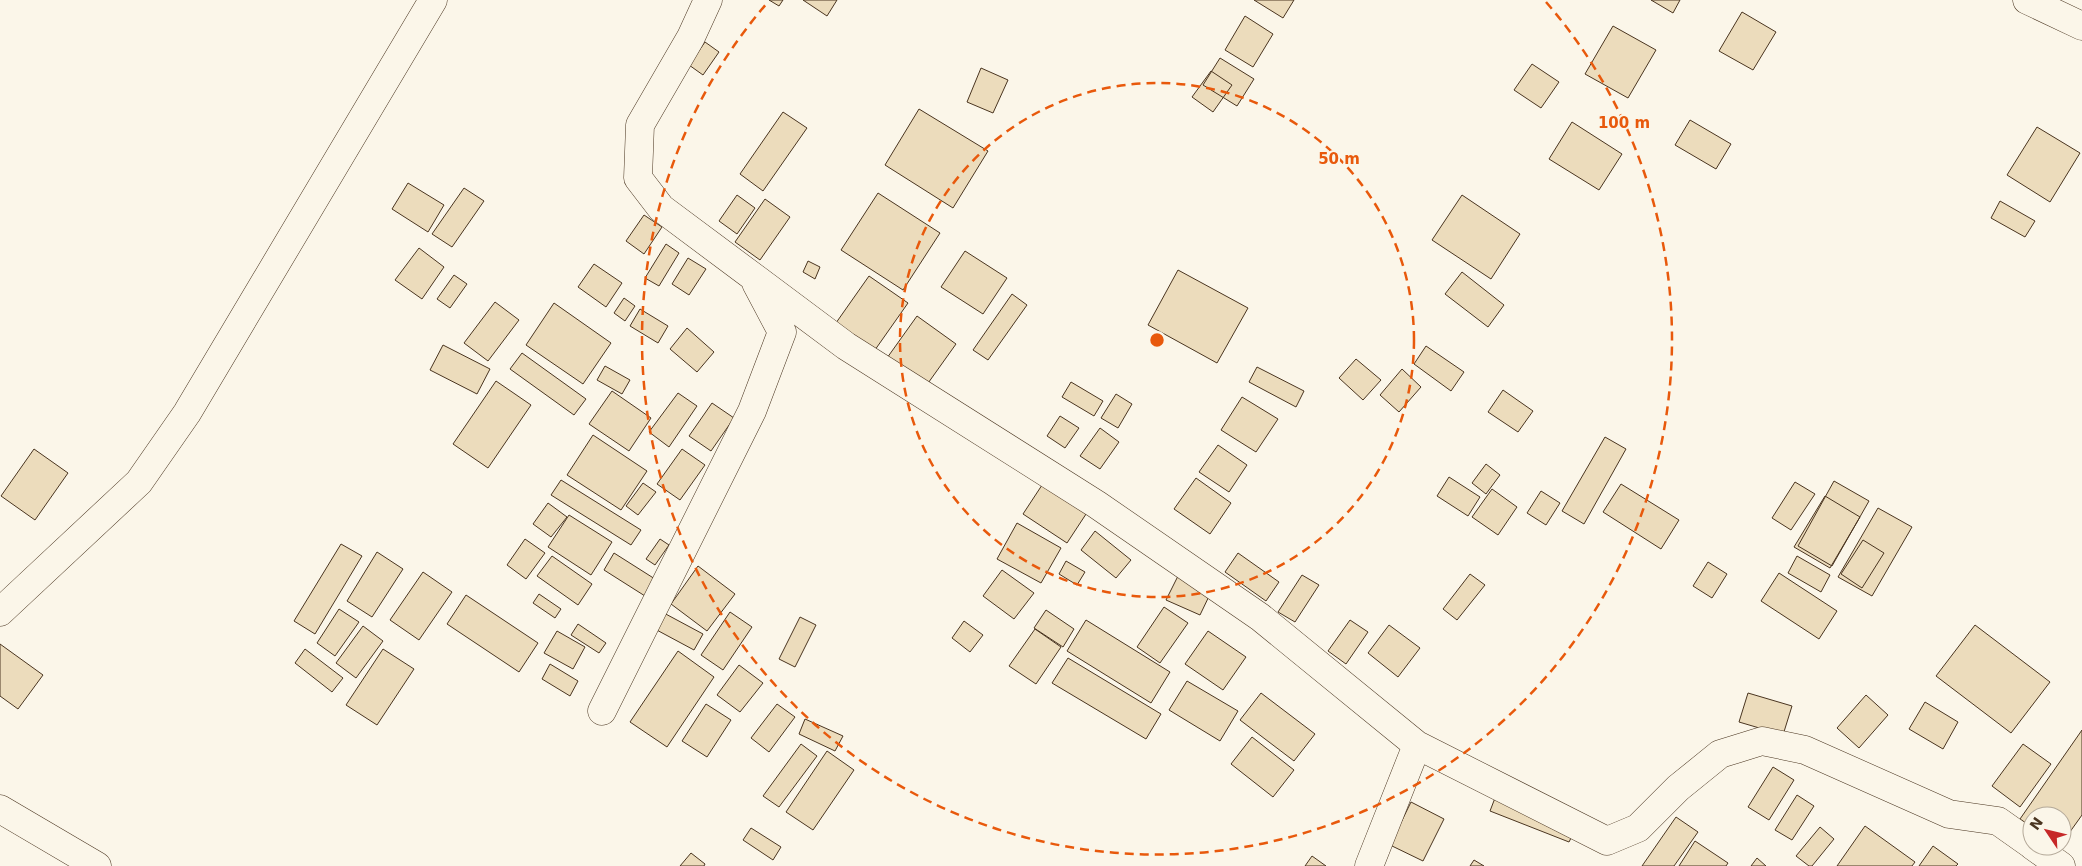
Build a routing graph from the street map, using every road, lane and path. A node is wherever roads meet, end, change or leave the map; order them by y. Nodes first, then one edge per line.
1 (433, 0) edge
2 (708, 0) edge
3 (2028, 0) edge
4 (2082, 26) edge
5 (753, 277) junction
6 (0, 612) edge
7 (602, 711) dead end
8 (1417, 745) junction
9 (0, 809) edge
10 (2022, 838) edge
11 (2047, 856) edge
12 (98, 866) edge
13 (1369, 866) edge
14 (2061, 866) edge

1 - 6 street
2 - 5 street
3 - 4 street
5 - 7 street
5 - 8 street
8 - 10 street
8 - 13 street
9 - 12 street
11 - 14 street

